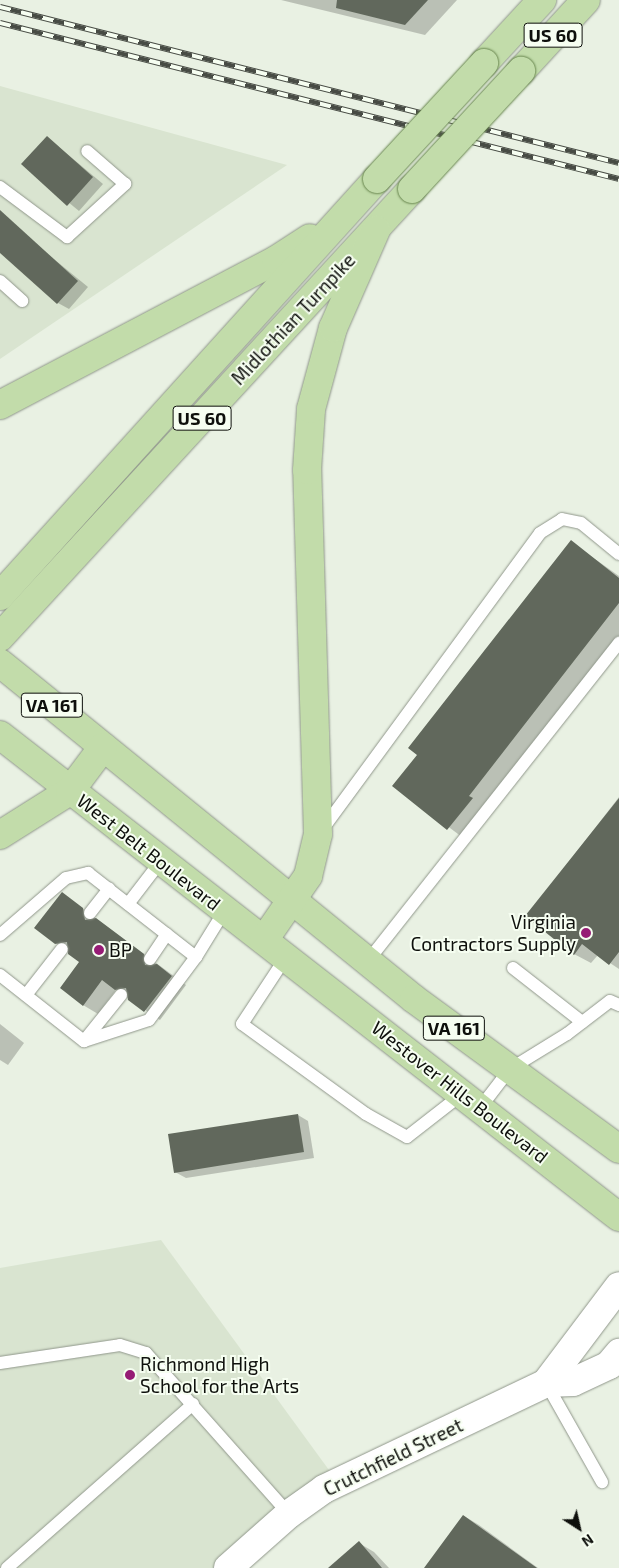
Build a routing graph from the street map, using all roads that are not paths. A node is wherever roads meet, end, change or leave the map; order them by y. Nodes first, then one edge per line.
1 (542, 0) edge
2 (586, 0) edge
3 (87, 151) dead end
4 (0, 187) edge
5 (340, 218) junction
6 (376, 230) junction
7 (0, 281) edge
8 (22, 301) dead end
9 (0, 405) edge
10 (619, 554) edge
11 (3, 593) edge
12 (0, 637) edge
13 (619, 642) edge
14 (0, 663) edge
15 (0, 735) edge
16 (103, 747) junction
17 (70, 791) junction
18 (318, 834) junction
19 (0, 835) edge
20 (161, 861) junction
21 (109, 889) junction
22 (293, 902) junction
23 (128, 904) junction
24 (225, 910) junction
25 (90, 913) dead end
26 (168, 934) junction
27 (0, 935) edge
28 (264, 940) junction
29 (62, 949) dead end
30 (196, 957) junction
31 (150, 959) dead end
32 (293, 962) junction
33 (367, 962) junction
34 (513, 968) dead end
35 (0, 976) edge
36 (619, 991) edge
37 (26, 995) junction
38 (121, 995) dead end
39 (615, 1003) edge
40 (582, 1022) junction
41 (84, 1040) junction
42 (510, 1069) junction
43 (471, 1101) junction
44 (619, 1149) edge
45 (619, 1217) edge
46 (619, 1286) edge
47 (619, 1353) edge
48 (0, 1363) edge
49 (546, 1383) junction
50 (192, 1404) junction
51 (602, 1482) dead end
52 (289, 1514) junction
53 (7, 1568) edge
54 (228, 1568) edge

1 - 5 main road, Midlothian Turnpike / US 60, bridge
2 - 6 main road, Midlothian Turnpike / US 60, bridge
3 - 4 lane
5 - 9 main road
5 - 11 main road, Midlothian Turnpike / US 60
6 - 12 main road, Midlothian Turnpike / US 60
6 - 18 main road
7 - 8 lane
10 - 18 lane
13 - 33 lane
14 - 16 main road, VA 161
15 - 17 main road, West Belt Boulevard / VA 161
16 - 17 main road
16 - 22 main road, VA 161
17 - 19 main road
17 - 20 main road, West Belt Boulevard / VA 161
18 - 22 main road
20 - 23 lane
20 - 24 main road, West Belt Boulevard / VA 161
21 - 23 lane
21 - 25 lane
21 - 27 lane
22 - 28 main road
22 - 33 main road, VA 161
23 - 26 lane
24 - 28 main road, West Belt Boulevard / VA 161
24 - 30 lane
26 - 30 lane
26 - 31 lane
28 - 32 main road, West Belt Boulevard / VA 161
29 - 37 lane
30 - 41 lane
32 - 43 main road, Westover Hills Boulevard / VA 161
32 - 43 lane
33 - 42 main road, VA 161
34 - 40 lane
35 - 37 lane
36 - 39 lane
37 - 41 lane
38 - 41 lane
39 - 40 lane
40 - 42 lane
42 - 43 lane
42 - 44 main road, VA 161
43 - 45 main road, Westover Hills Boulevard / VA 161
46 - 49 street, Crutchfield Street
47 - 49 street, Crutchfield Street
48 - 50 lane
49 - 51 lane
49 - 52 street, Crutchfield Street
50 - 52 lane
50 - 53 lane
52 - 54 street, Crutchfield Street

